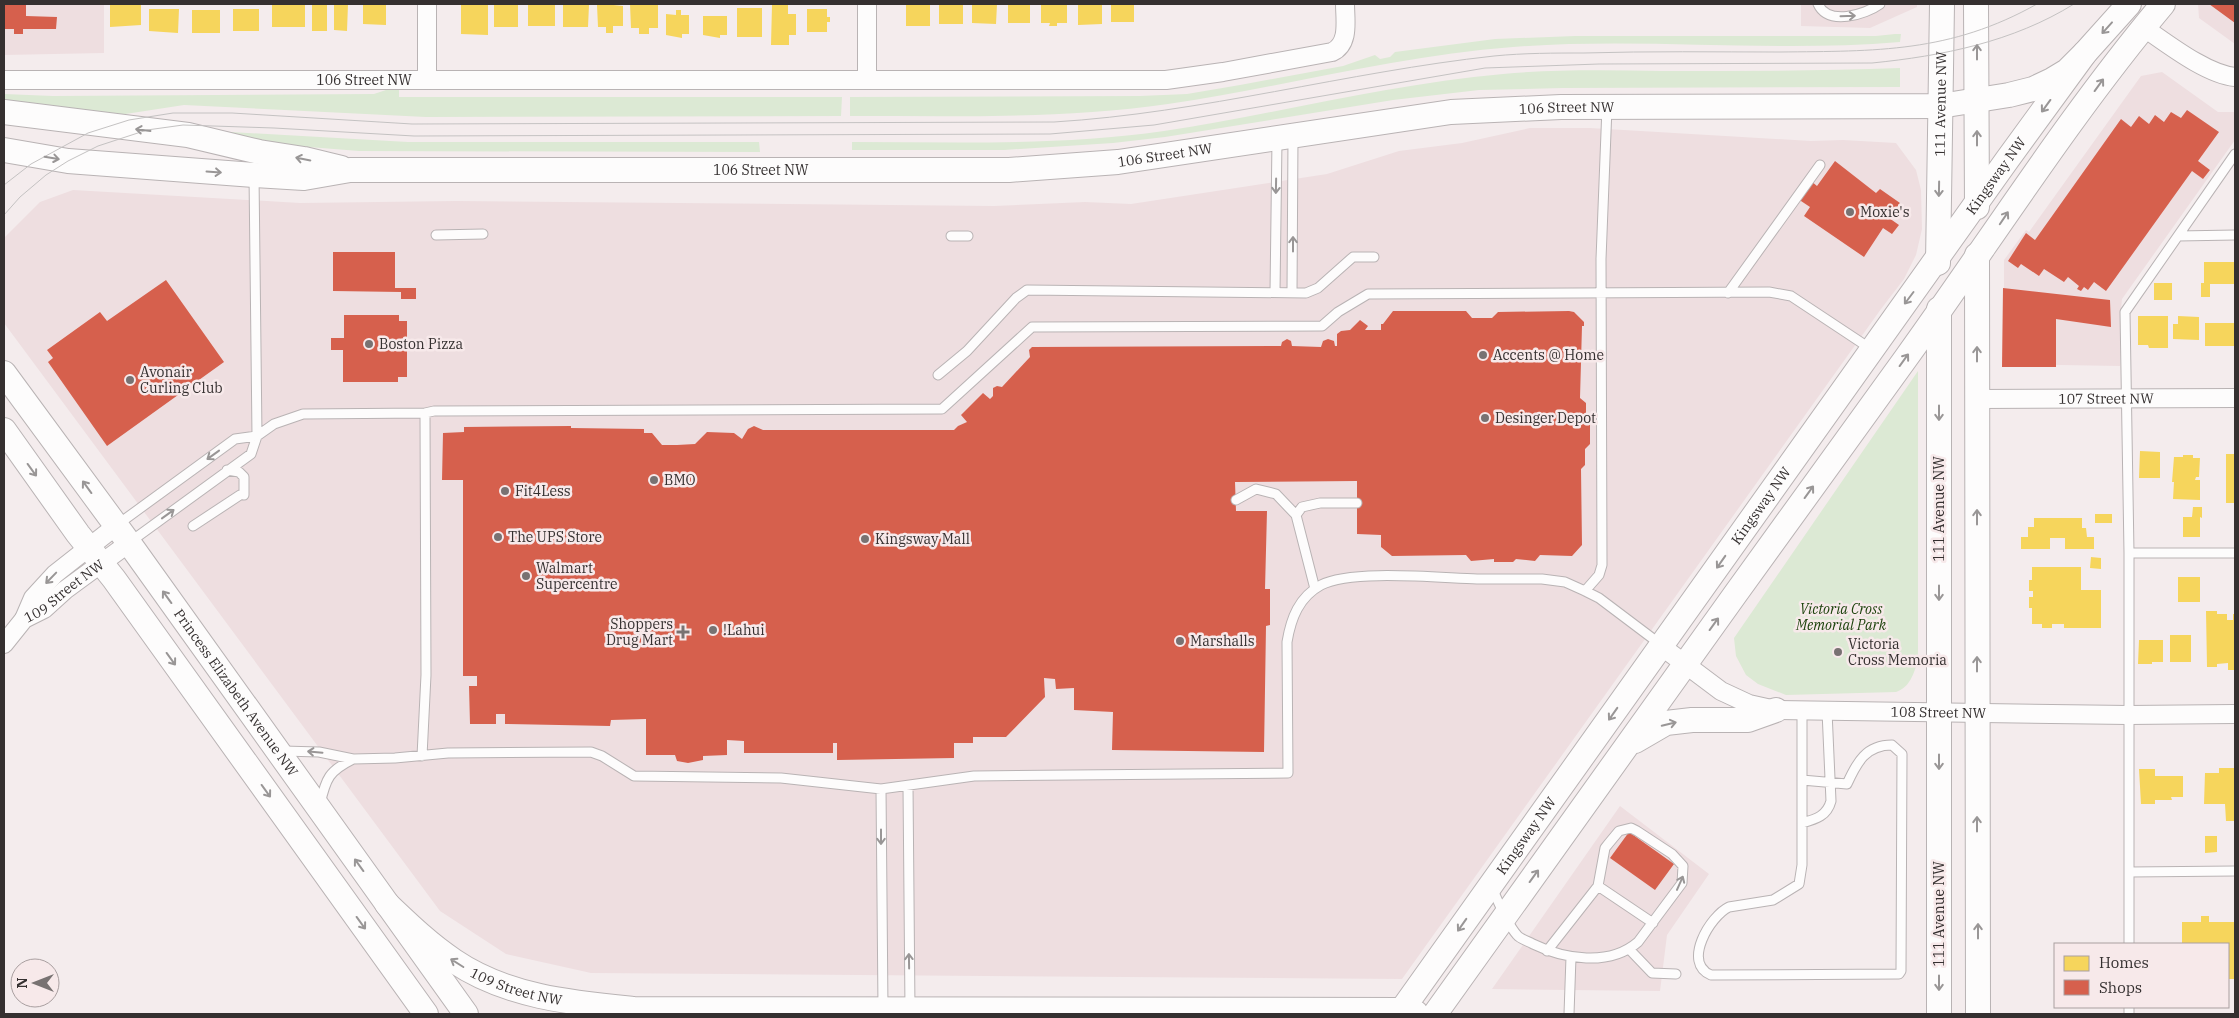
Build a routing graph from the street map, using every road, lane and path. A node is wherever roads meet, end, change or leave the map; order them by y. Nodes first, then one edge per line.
1 (427, 4) edge
2 (867, 4) edge
3 (1345, 4) edge
4 (1818, 4) edge
5 (1880, 4) edge
6 (1942, 4) edge
7 (1976, 4) edge
8 (2129, 4) edge
9 (2163, 4) edge
10 (2144, 27) junction
11 (2085, 53) junction
12 (2235, 77) edge
13 (4, 80) edge
14 (427, 80) junction
15 (867, 80) junction
16 (1977, 100) junction
17 (1940, 106) junction
18 (1607, 107) junction
19 (4, 112) edge
20 (1285, 136) junction
21 (4, 150) edge
22 (2235, 154) edge
23 (1820, 165) dead end
24 (350, 170) junction
25 (254, 175) junction
26 (1977, 204) junction
27 (483, 234) dead end
28 (436, 235) dead end
29 (2235, 235) edge
30 (951, 236) dead end
31 (968, 236) dead end
32 (2178, 236) junction
33 (1374, 257) dead end
34 (1977, 258) junction
35 (1938, 259) junction
36 (1275, 292) junction
37 (1292, 292) junction
38 (1728, 293) junction
39 (1602, 294) junction
40 (1939, 311) junction
41 (1871, 349) junction
42 (4, 373) edge
43 (938, 375) dead end
44 (2127, 397) junction
45 (1977, 398) junction
46 (2235, 398) edge
47 (425, 413) junction
48 (4, 430) edge
49 (257, 436) junction
50 (227, 470) junction
51 (1236, 500) dead end
52 (1357, 503) dead end
53 (1296, 515) junction
54 (193, 526) dead end
55 (122, 534) junction
56 (2129, 553) junction
57 (2235, 553) edge
58 (95, 555) junction
59 (1315, 589) junction
60 (1585, 591) junction
61 (4, 644) edge
62 (1661, 646) junction
63 (1686, 664) junction
64 (1776, 710) junction
65 (1802, 711) junction
66 (1827, 711) junction
67 (1939, 713) junction
68 (1977, 713) junction
69 (2235, 714) edge
70 (2128, 715) junction
71 (1627, 746) junction
72 (277, 750) junction
73 (422, 756) junction
74 (353, 758) junction
75 (1802, 780) junction
76 (1830, 782) junction
77 (908, 786) junction
78 (881, 788) junction
79 (319, 809) junction
80 (1802, 823) junction
81 (2235, 871) edge
82 (2130, 872) junction
83 (1490, 885) junction
84 (1598, 886) junction
85 (388, 904) junction
86 (1506, 915) junction
87 (1653, 923) junction
88 (2129, 943) edge
89 (1629, 949) junction
90 (1547, 951) junction
91 (1571, 957) junction
92 (1676, 974) dead end
93 (883, 1012) edge
94 (909, 1012) edge
95 (1407, 1013) edge
96 (426, 1014) edge
97 (466, 1014) edge
98 (1436, 1014) edge
99 (1569, 1014) edge
100 (1940, 1014) edge
101 (1978, 1014) edge

1 - 14 street
2 - 15 street
3 - 15 street, 106 Street NW
4 -> 5 lane
6 - 17 main road, 111 Avenue NW
16 -> 7 main road
8 -> 11 main road, Kingsway NW
9 - 10 main road
10 - 12 street
34 -> 10 main road
11 - 16 main road, 106 Street NW
11 -> 26 main road, Kingsway NW
13 - 14 street, 106 Street NW
14 - 15 street, 106 Street NW
16 - 17 main road, 106 Street NW
26 -> 16 main road
17 - 18 main road, 106 Street NW
17 -> 35 main road, 111 Avenue NW
18 - 20 main road, 106 Street NW
18 - 39 lane
24 -> 19 main road, 106 Street NW
20 - 24 main road, 106 Street NW
20 -> 36 lane
37 -> 20 lane
21 -> 25 main road, 106 Street NW
22 - 32 lane
23 - 38 lane
24 - 25 main road, 106 Street NW
25 - 49 lane
26 - 34 main road
26 - 35 main road, Kingsway NW
27 - 28 lane
29 - 32 lane
30 - 31 lane
32 - 44 lane
33 - 37 lane
34 - 40 main road
45 -> 34 main road
35 - 40 main road, 111 Avenue NW
35 -> 41 main road, Kingsway NW
36 - 37 lane
36 - 43 lane
38 - 39 lane
38 - 41 lane
39 - 47 lane
39 - 60 lane
63 -> 40 main road
40 -> 67 main road, 111 Avenue NW
41 -> 62 main road, Kingsway NW
55 -> 42 main road, Princess Elizabeth Avenue NW
44 - 45 street, 107 Street NW
44 - 46 street, 107 Street NW
44 - 56 lane
68 -> 45 main road
47 - 49 lane
47 - 73 lane
48 -> 58 main road
49 - 50 lane
49 -> 55 lane
50 - 54 lane
55 -> 50 lane
51 - 53 lane
52 - 53 lane
53 - 59 lane
55 - 58 street, 109 Street NW
72 -> 55 main road, Princess Elizabeth Avenue NW
56 - 57 lane
56 - 70 lane
58 - 61 street, 109 Street NW
58 -> 96 main road
59 - 60 lane
59 - 77 lane
60 - 62 lane
62 - 63 street, 108 Street NW
62 -> 83 main road, Kingsway NW
63 - 64 street, 108 Street NW
63 - 71 main road
64 - 65 street, 108 Street NW
71 -> 64 main road
65 - 66 street, 108 Street NW
65 - 75 lane
66 - 67 street, 108 Street NW
66 - 76 lane
67 - 68 street, 108 Street NW
67 -> 100 main road, 111 Avenue NW
68 - 70 street, 108 Street NW
101 -> 68 main road
69 - 70 street, 108 Street NW
70 - 82 lane
86 -> 71 main road
74 -> 72 lane
72 - 79 main road, Princess Elizabeth Avenue NW
73 - 74 lane
73 - 78 lane
74 - 79 lane
75 - 76 lane
75 - 80 lane
76 - 80 lane
76 - 80 lane
77 - 78 lane
94 -> 77 lane
78 -> 93 lane
85 -> 79 main road, Princess Elizabeth Avenue NW
81 - 82 lane
82 - 88 lane
83 - 86 lane
83 -> 95 main road, Kingsway NW
84 - 87 lane
87 -> 84 lane
84 - 90 lane
93 -> 85 main road, 109 Street NW
85 - 97 main road, Princess Elizabeth Avenue NW
86 - 90 lane
86 - 98 main road
87 - 89 lane
89 - 91 lane
89 - 92 lane
90 - 91 lane
91 - 99 lane
93 - 94 main road, 109 Street NW
94 - 95 main road, 109 Street NW

